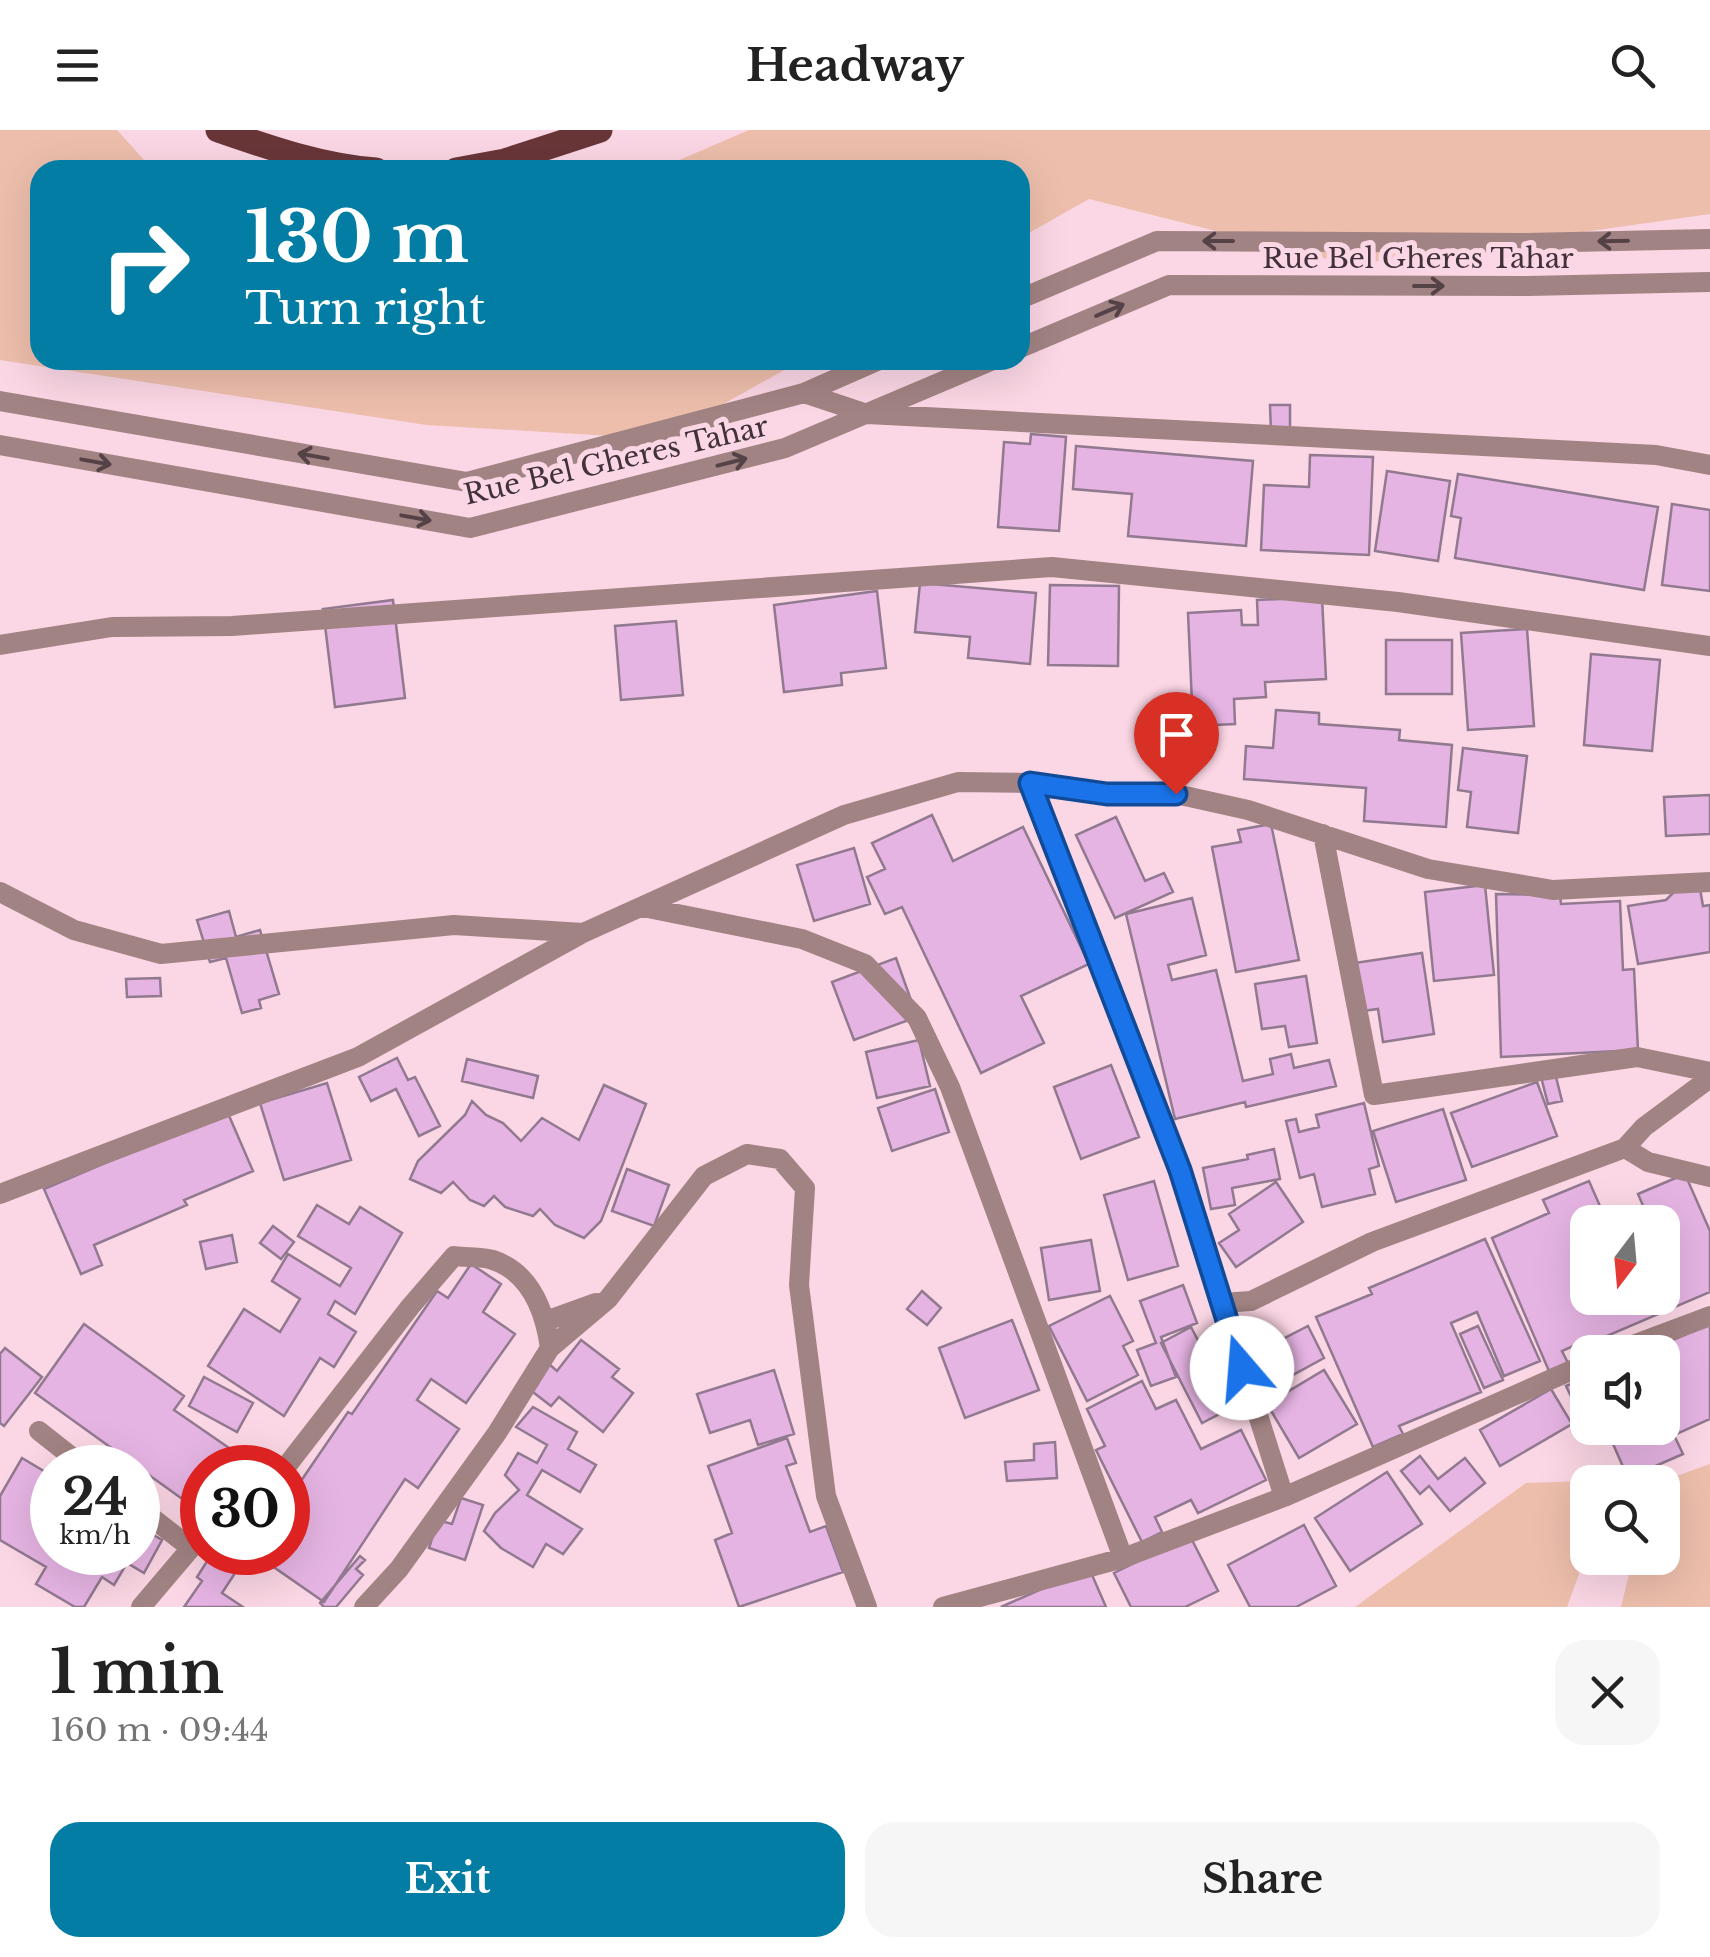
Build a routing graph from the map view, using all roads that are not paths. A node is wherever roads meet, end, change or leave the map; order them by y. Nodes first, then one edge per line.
1 (218, 130) edge
2 (600, 130) edge
3 (316, 160) edge
4 (508, 160) edge
5 (1710, 239) edge
6 (1710, 282) edge
7 (1030, 295) edge
8 (1030, 344) edge
9 (857, 370) edge
10 (970, 370) edge
11 (804, 393) junction
12 (0, 401) edge
13 (867, 414) junction
14 (0, 445) edge
15 (1710, 465) edge
16 (0, 645) edge
17 (1710, 646) edge
18 (1030, 783) junction
19 (1323, 834) junction
20 (1710, 882) edge
21 (0, 892) edge
22 (643, 907) junction
23 (583, 933) junction
24 (1710, 1075) edge
25 (1625, 1148) junction
26 (1710, 1177) edge
27 (0, 1194) edge
28 (608, 1299) junction
29 (1222, 1303) junction
30 (1710, 1316) edge
31 (546, 1321) junction
32 (1659, 1335) edge
33 (550, 1348) junction
34 (1570, 1371) edge
35 (38, 1432) dead end
36 (55, 1445) edge
37 (303, 1445) edge
38 (1284, 1497) junction
39 (1123, 1558) junction
40 (180, 1564) edge
41 (141, 1607) edge
42 (364, 1607) edge
43 (867, 1607) edge
44 (944, 1607) edge

1 - 3 main road
2 - 4 main road
5 -> 7 street, Rue Bel Gheres Tahar
8 -> 6 street, Rue Bel Gheres Tahar
9 - 11 street, Rue Bel Gheres Tahar
10 - 13 street, Rue Bel Gheres Tahar
11 -> 12 street, Rue Bel Gheres Tahar
11 - 13 street
14 -> 13 street, Rue Bel Gheres Tahar
13 - 15 street
16 - 17 street
18 - 19 street
18 - 22 street
18 - 29 street
19 - 20 street
19 - 24 street
21 - 23 street
22 - 23 street
22 - 39 street
23 - 27 street
24 - 25 street
25 - 26 street
25 - 29 street
28 - 31 street
28 - 33 street
28 - 43 street
29 - 38 street
30 - 32 street
31 - 33 street
31 - 37 street
33 - 42 street
34 - 38 street
35 - 36 street
38 - 39 street
39 - 44 street
40 - 41 street

